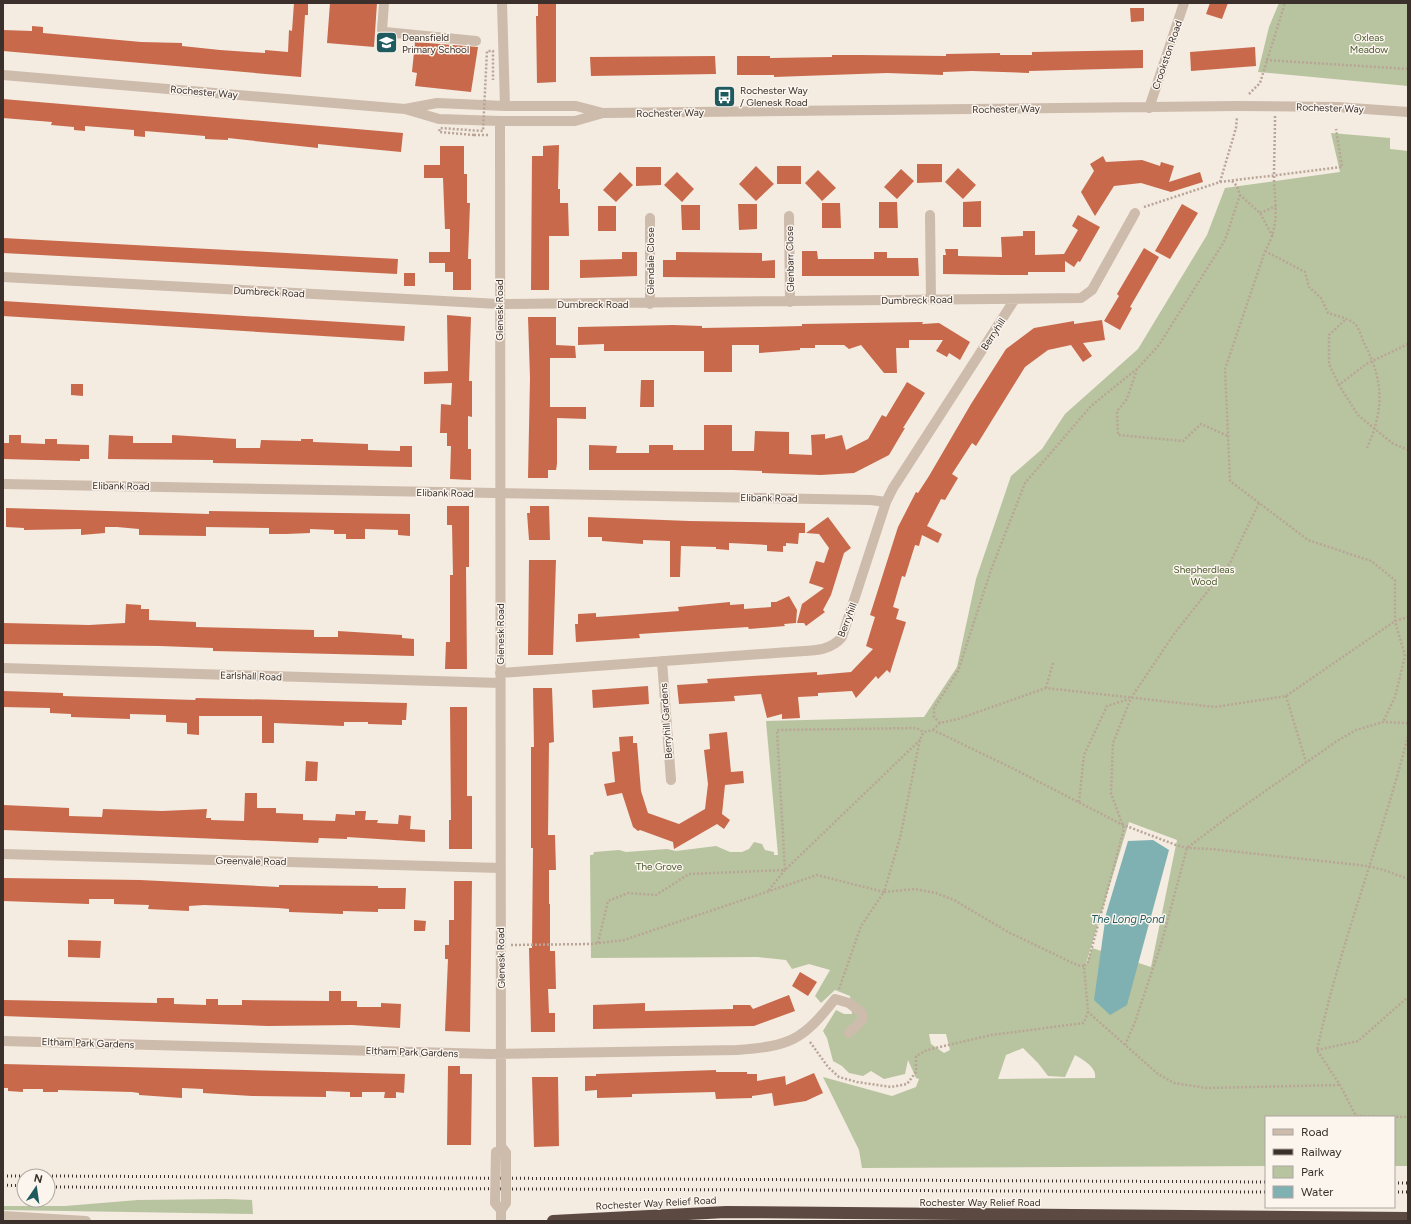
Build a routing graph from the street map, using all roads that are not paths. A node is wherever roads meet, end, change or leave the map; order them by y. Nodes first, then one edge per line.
1 (384, 3) edge
2 (502, 3) edge
3 (1184, 3) edge
4 (476, 41) dead end
5 (3, 75) edge
6 (505, 106) junction
7 (1149, 108) junction
8 (405, 110) junction
9 (1408, 112) edge
10 (603, 113) junction
11 (500, 121) junction
12 (1135, 213) road end
13 (930, 215) dead end
14 (789, 216) dead end
15 (650, 218) dead end
16 (3, 277) edge
17 (1015, 299) junction
18 (931, 300) junction
19 (790, 302) junction
20 (499, 304) junction
21 (650, 304) junction
22 (3, 484) edge
23 (500, 494) junction
24 (886, 502) junction
25 (662, 661) junction
26 (3, 668) edge
27 (500, 678) junction
28 (671, 780) dead end
29 (3, 854) edge
30 (500, 868) junction
31 (849, 1033) dead end
32 (3, 1041) edge
33 (501, 1054) junction
34 (3, 1216) edge
35 (1408, 1218) edge
36 (86, 1221) edge
37 (501, 1221) edge
38 (553, 1221) edge

1 - 4 street
2 - 6 street
3 - 7 street, Crookston Road
5 - 8 street, Rochester Way
6 - 8 street, Rochester Way
6 - 10 street, Rochester Way
7 - 9 street, Rochester Way
7 - 10 street, Rochester Way
8 - 11 street, Rochester Way
10 - 11 street, Rochester Way
11 - 20 street, Glenesk Road
12 - 17 street, Dumbreck Road
13 - 18 street
14 - 19 street, Glenbarr Close
15 - 21 street, Glendale Close
16 - 20 street, Dumbreck Road
17 - 18 street, Dumbreck Road
17 - 24 street, Berryhill
18 - 19 street, Dumbreck Road
19 - 21 street, Dumbreck Road
20 - 21 street, Dumbreck Road
20 - 23 street, Glenesk Road
22 - 23 street, Elibank Road
23 - 24 street, Elibank Road
23 - 27 street, Glenesk Road
24 - 25 street, Berryhill
25 - 27 street, Berryhill
25 - 28 street, Berryhill Gardens
26 - 27 street, Earlshall Road
27 - 30 street, Glenesk Road
29 - 30 street, Greenvale Road
30 - 33 street, Glenesk Road
31 - 33 street, Eltham Park Gardens
32 - 33 street, Eltham Park Gardens
33 - 37 street, Glenesk Road, bridge
34 - 36 street
35 - 38 highway, Rochester Way Relief Road

